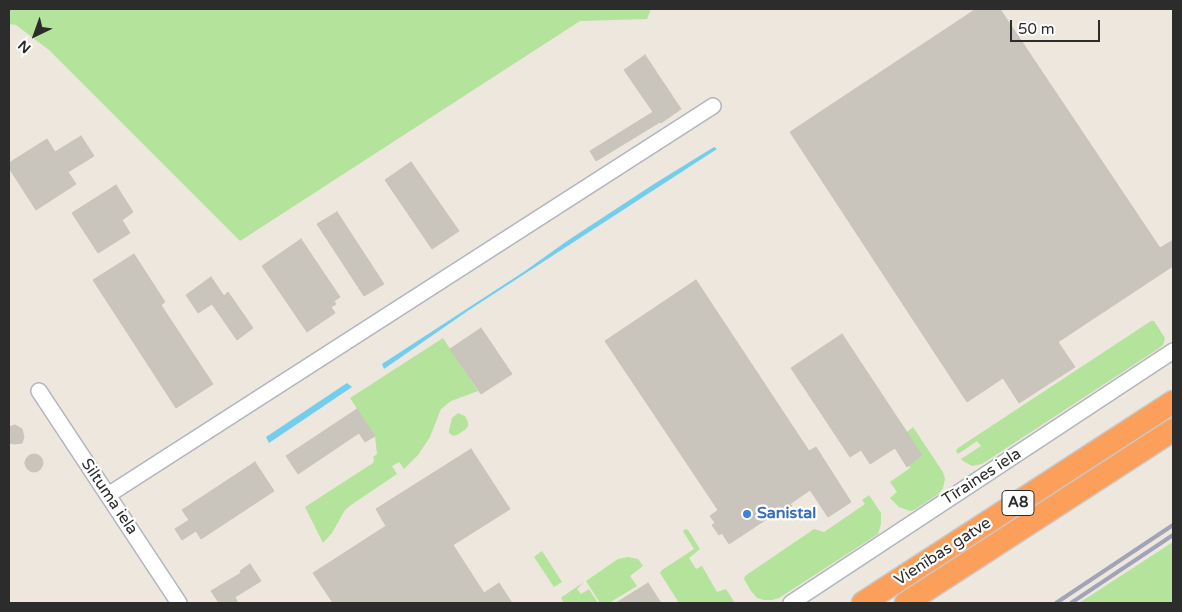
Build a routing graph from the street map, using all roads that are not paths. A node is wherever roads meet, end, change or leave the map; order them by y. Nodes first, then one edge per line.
1 (713, 106) dead end
2 (1173, 351) edge
3 (39, 392) dead end
4 (1173, 402) edge
5 (1173, 430) edge
6 (108, 494) junction
7 (179, 603) edge
8 (791, 603) edge
9 (863, 603) edge
10 (906, 603) edge

1 - 6 street
2 - 8 street, Tīraines iela
3 - 6 street, Siltuma iela
4 - 9 highway, Vienības gatve / A8
5 - 10 highway, Vienības gatve / A8
6 - 7 street, Siltuma iela

